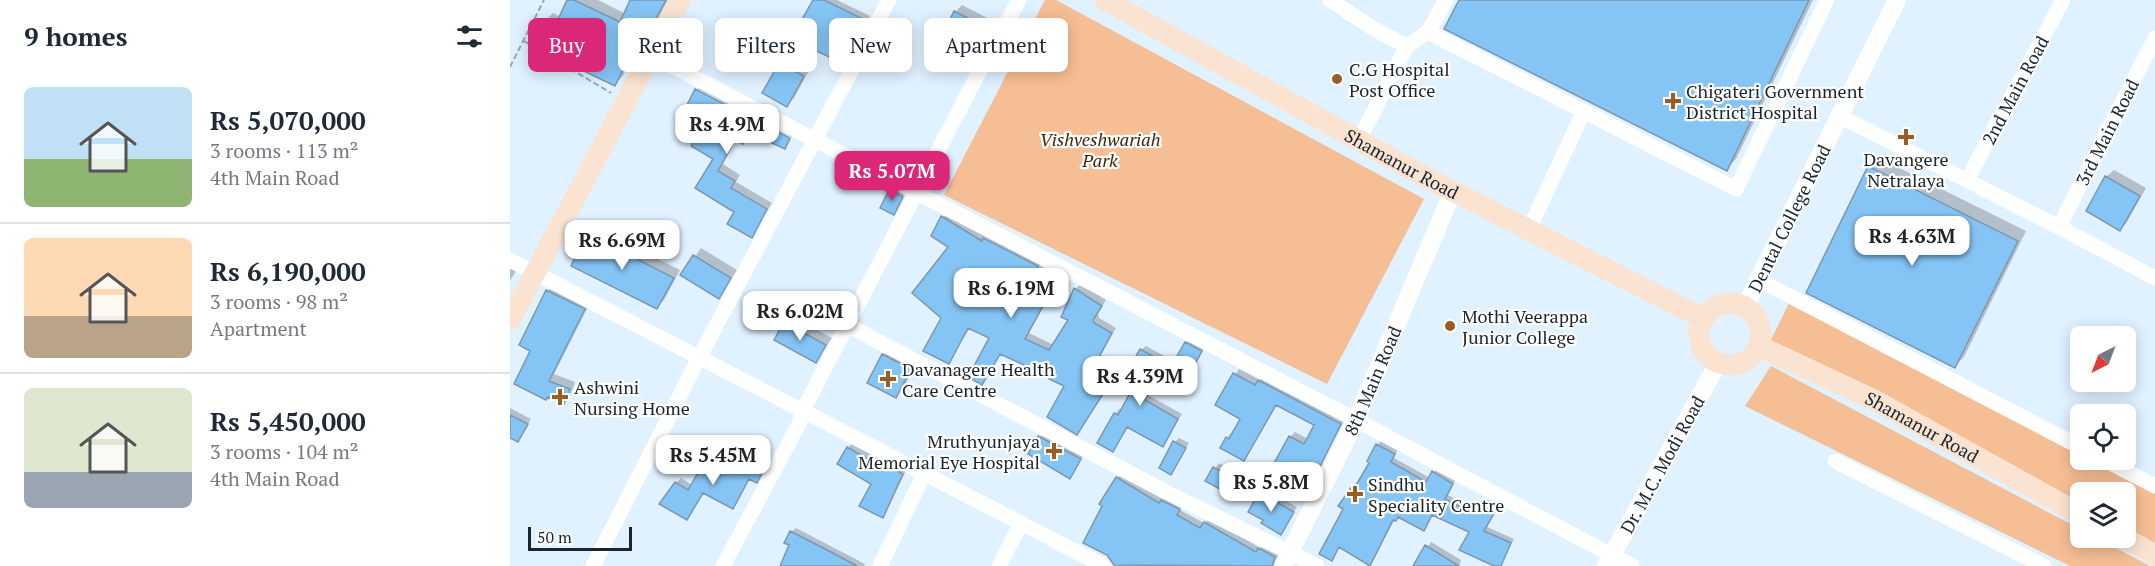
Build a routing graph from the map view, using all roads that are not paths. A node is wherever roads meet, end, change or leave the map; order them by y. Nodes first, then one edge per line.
1 (680, 0) edge
2 (889, 0) edge
3 (1019, 0) edge
4 (1105, 0) edge
5 (1330, 0) edge
6 (1446, 0) edge
7 (1827, 0) edge
8 (1896, 0) edge
9 (2063, 0) edge
10 (671, 18) edge
11 (1428, 32) junction
12 (2155, 38) edge
13 (1407, 46) junction
14 (642, 72) edge
15 (684, 72) edge
16 (1583, 113) junction
17 (1839, 116) junction
18 (815, 140) junction
19 (1359, 140) junction
20 (1967, 180) junction
21 (1453, 191) junction
22 (916, 192) junction
23 (2059, 227) junction
24 (1529, 229) junction
25 (510, 260) edge
26 (2155, 260) edge
27 (535, 273) junction
28 (2151, 276) edge
29 (1759, 280) junction
30 (1744, 307) junction
31 (1704, 319) junction
32 (510, 320) edge
33 (849, 326) junction
34 (1759, 346) junction
35 (699, 358) junction
36 (1718, 363) junction
37 (802, 412) junction
38 (1356, 420) junction
39 (2070, 442) edge
40 (1835, 461) dead end
41 (2124, 470) edge
42 (925, 472) junction
43 (2155, 486) edge
44 (2070, 508) edge
45 (1020, 525) junction
46 (2136, 544) edge
47 (2155, 555) edge
48 (1287, 559) edge
49 (1608, 561) edge
50 (593, 566) edge
51 (723, 566) edge
52 (880, 566) edge
53 (999, 566) edge
54 (1104, 566) edge
55 (1317, 566) edge
56 (1632, 566) edge
57 (2044, 566) edge

1 - 10 main road
2 - 18 street
3 - 22 street
4 - 19 main road, Shamanur Road
5 - 13 street
6 - 11 street
7 - 16 street
8 - 17 street, Dental College Road
9 - 20 street, 2nd Main Road
11 - 13 street
11 - 16 street
12 - 23 street, 3rd Main Road
13 - 19 street
14 - 27 main road
15 - 18 street
16 - 24 street
17 - 20 street
17 - 29 street, Dental College Road
18 - 22 street
18 - 35 street
19 - 21 main road, Shamanur Road
20 - 23 street
21 - 24 main road, Shamanur Road
21 - 38 street, 8th Main Road
22 - 33 street
22 - 38 street
23 - 28 street
24 - 31 main road, Shamanur Road
25 - 27 street
26 - 28 street
27 - 32 main road
27 - 35 street
29 - 30 street, Dental College Road
29 - 39 street
30 - 31 main road
30 - 34 main road
31 - 36 main road
33 - 37 street
33 - 48 street
34 - 36 main road
34 - 44 main road, Shamanur Road
35 - 37 street
35 - 50 street
36 - 49 street, Dr. M.C. Modi Road
37 - 42 street
37 - 51 street
38 - 48 street, 8th Main Road
38 - 49 street
40 - 57 street
41 - 43 street
42 - 45 street
42 - 52 street
45 - 53 street
45 - 54 street
46 - 47 main road
48 - 55 street
49 - 56 street

